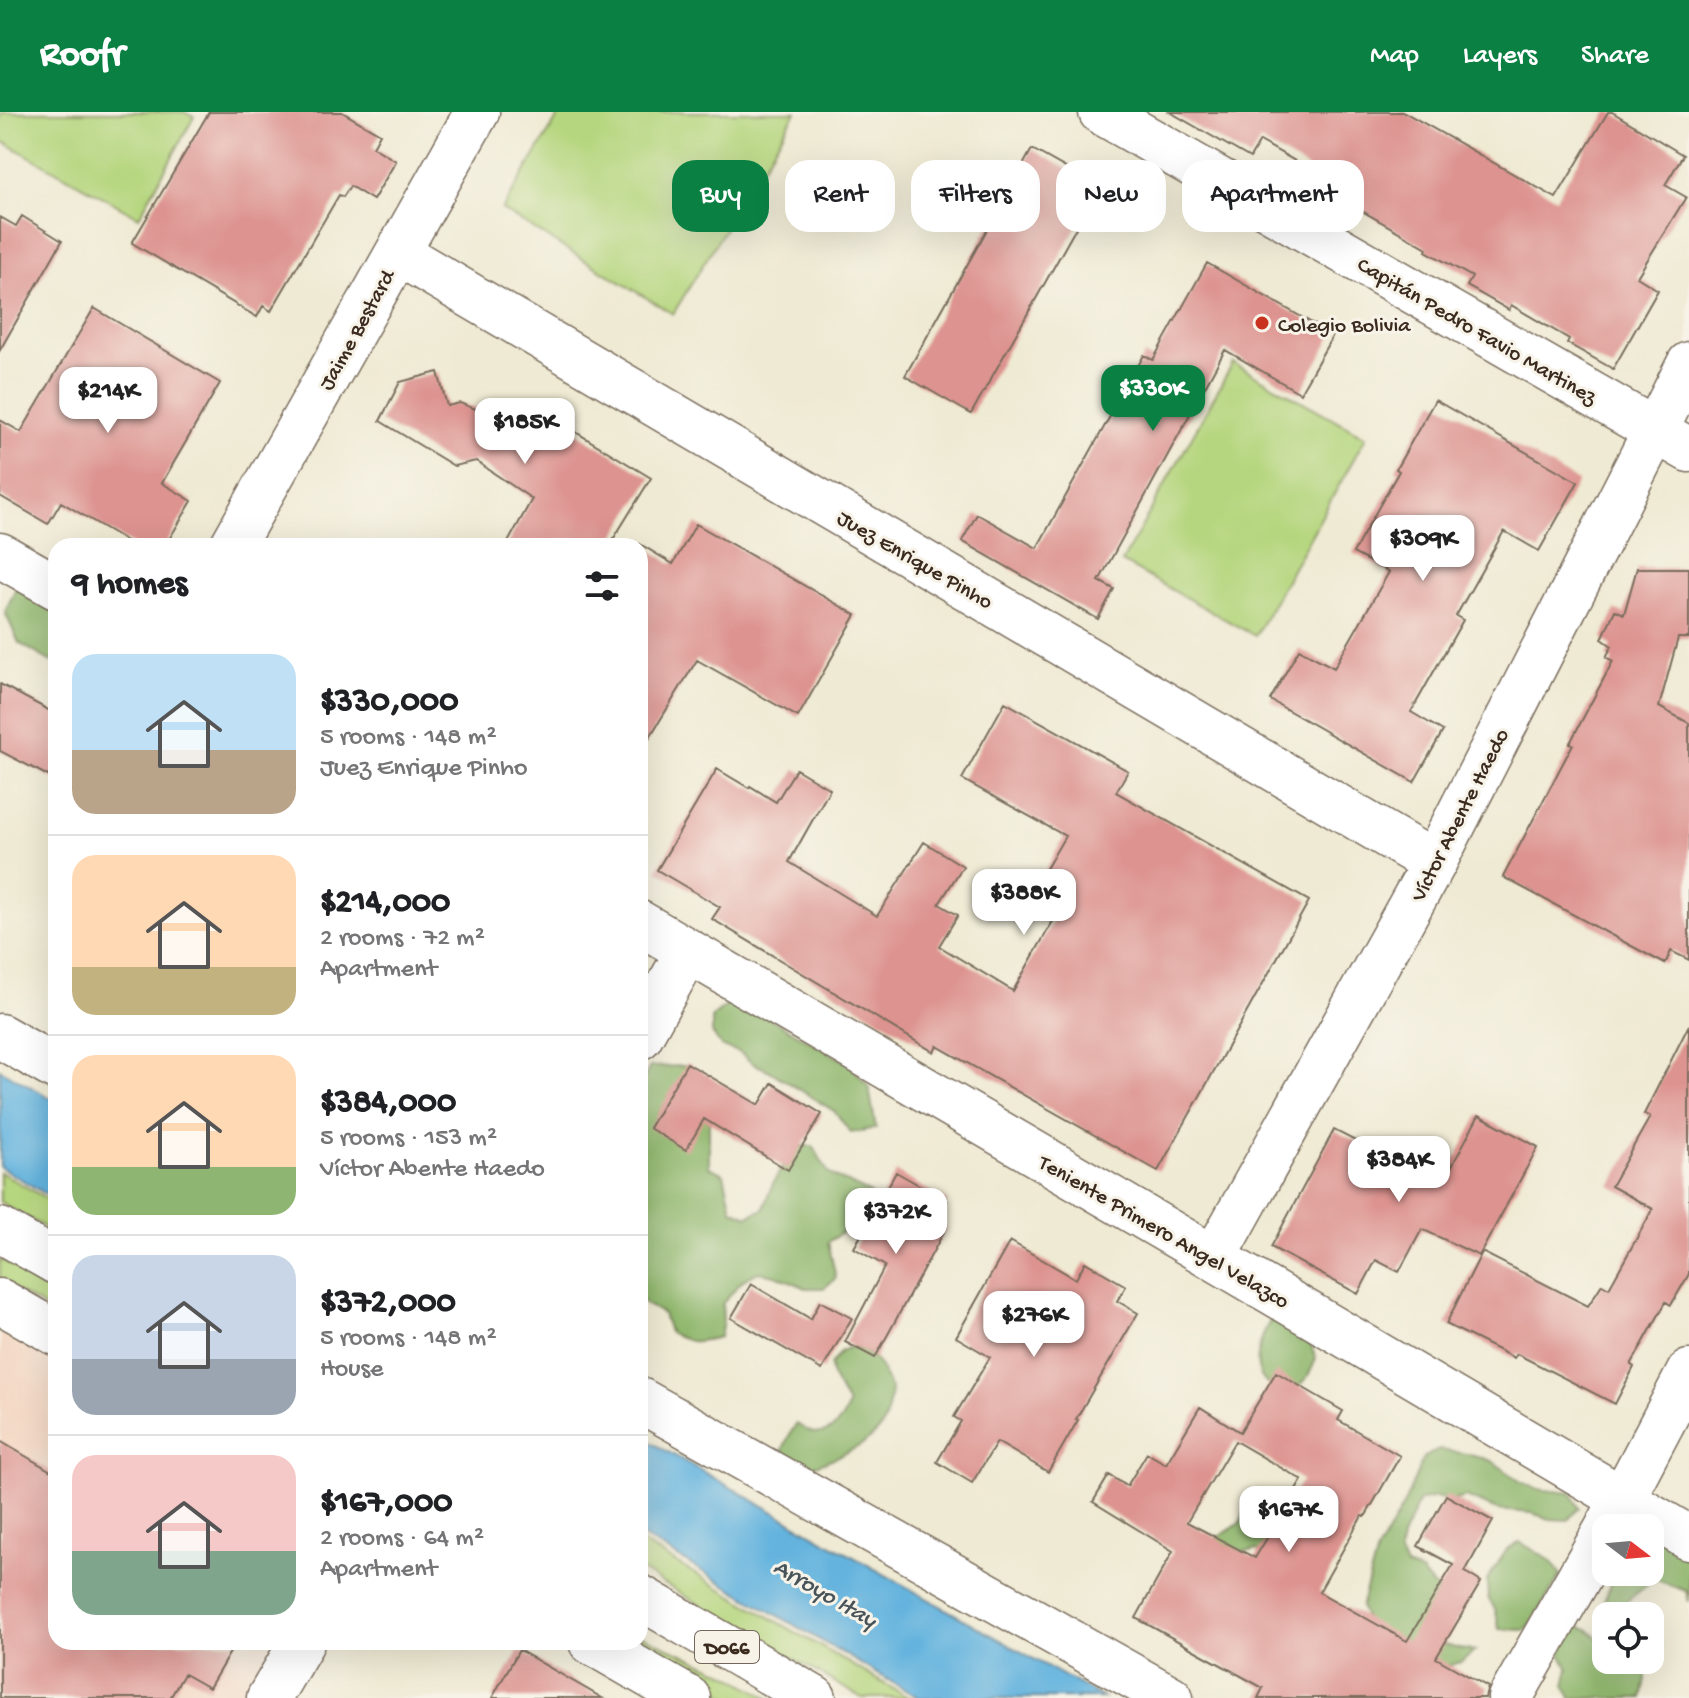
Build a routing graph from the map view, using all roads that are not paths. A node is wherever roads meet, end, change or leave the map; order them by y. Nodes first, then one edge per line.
1 (477, 112) edge
2 (1101, 112) edge
3 (398, 253) junction
4 (1689, 364) edge
5 (1672, 440) edge
6 (237, 538) edge
7 (0, 555) edge
8 (48, 582) edge
9 (1434, 863) junction
10 (648, 928) edge
11 (688, 951) junction
12 (648, 1023) edge
13 (0, 1036) edge
14 (48, 1063) edge
15 (0, 1230) edge
16 (48, 1257) edge
17 (1214, 1258) junction
18 (0, 1301) edge
19 (48, 1328) edge
20 (1689, 1372) edge
21 (648, 1404) edge
22 (1604, 1514) edge
23 (1615, 1514) edge
24 (1664, 1532) edge
25 (1689, 1538) edge
26 (1592, 1554) edge
27 (648, 1602) edge
28 (648, 1615) edge
29 (703, 1633) junction
30 (297, 1650) edge
31 (605, 1650) edge
32 (269, 1698) edge
33 (688, 1698) edge
34 (814, 1698) edge
35 (1171, 1698) edge
36 (1510, 1698) edge

1 - 3 main road, Jaime Bestard
2 - 5 main road, Capitán Pedro Favio Martinez
3 - 6 main road, Jaime Bestard
3 - 9 main road, Juez Enrique Pinho
4 - 5 main road, Víctor Abente Haedo
5 - 9 main road, Víctor Abente Haedo
7 - 8 main road
9 - 17 main road, Víctor Abente Haedo
10 - 11 main road, Teniente Primero Angel Velazco
11 - 12 main road
11 - 17 main road, Teniente Primero Angel Velazco
13 - 14 main road
15 - 16 main road
17 - 22 main road, Teniente Primero Angel Velazco
18 - 19 main road
20 - 23 main road
21 - 35 main road
24 - 25 main road, Teniente Primero Angel Velazco
26 - 36 main road
27 - 29 main road, D066
28 - 29 main road
29 - 34 main road, D066
30 - 32 main road
31 - 33 main road

